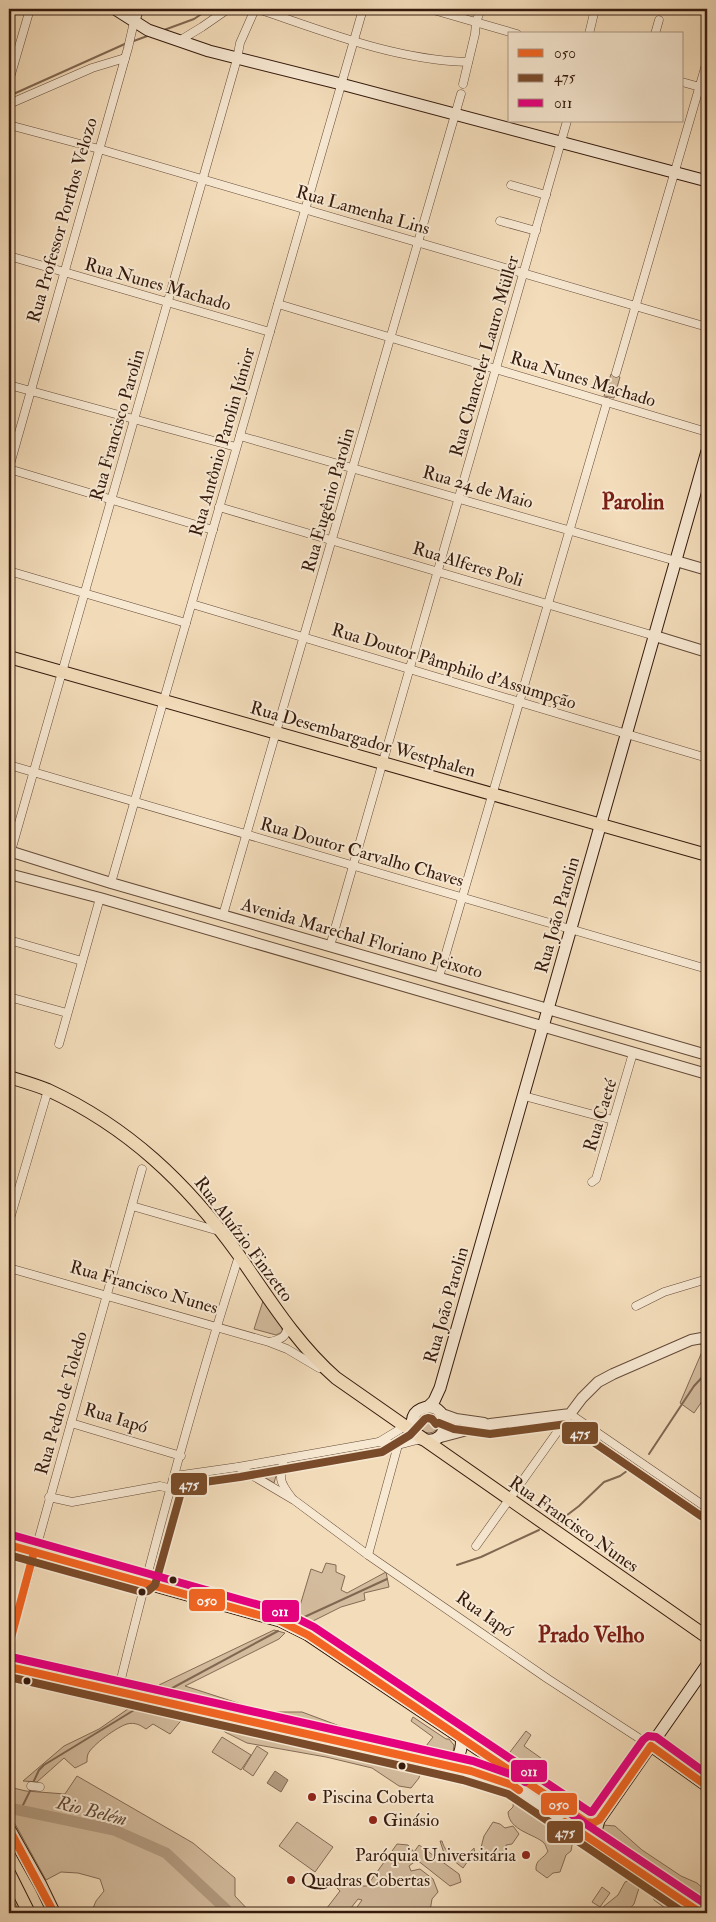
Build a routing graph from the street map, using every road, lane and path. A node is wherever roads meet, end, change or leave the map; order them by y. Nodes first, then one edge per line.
1 (30, 9) edge
2 (115, 9) edge
3 (138, 9) edge
4 (228, 9) edge
5 (256, 9) edge
6 (363, 9) edge
7 (430, 9) edge
8 (481, 9) edge
9 (594, 9) edge
10 (659, 20) dead end
11 (134, 22) junction
12 (476, 22) junction
13 (510, 32) edge
14 (589, 32) edge
15 (656, 32) edge
16 (353, 41) junction
17 (183, 42) junction
18 (237, 56) junction
19 (125, 58) junction
20 (707, 61) edge
21 (468, 62) junction
22 (9, 81) edge
23 (684, 83) edge
24 (341, 84) junction
25 (463, 84) dead end
26 (704, 88) edge
27 (461, 94) dead end
28 (9, 104) edge
29 (455, 114) junction
30 (567, 122) edge
31 (9, 125) edge
32 (562, 142) junction
33 (99, 149) junction
34 (675, 172) junction
35 (202, 179) junction
36 (707, 181) edge
37 (511, 185) dead end
38 (546, 195) junction
39 (305, 209) junction
40 (500, 221) dead end
41 (536, 231) junction
42 (418, 242) junction
43 (9, 256) edge
44 (64, 272) junction
45 (524, 273) junction
46 (167, 302) junction
47 (278, 304) junction
48 (636, 306) junction
49 (707, 327) edge
50 (270, 332) junction
51 (390, 338) junction
52 (496, 369) junction
53 (616, 373) dead end
54 (9, 385) edge
55 (30, 391) junction
56 (607, 402) junction
57 (134, 419) junction
58 (707, 432) edge
59 (240, 436) junction
60 (236, 448) junction
61 (707, 451) edge
62 (9, 468) edge
63 (352, 468) junction
64 (459, 498) junction
65 (111, 500) junction
66 (219, 507) junction
67 (213, 530) junction
68 (570, 530) junction
69 (332, 540) junction
70 (676, 561) junction
71 (707, 570) edge
72 (9, 571) edge
73 (438, 572) junction
74 (84, 593) junction
75 (192, 604) junction
76 (548, 604) junction
77 (186, 623) junction
78 (655, 636) junction
79 (304, 637) junction
80 (707, 652) edge
81 (9, 657) edge
82 (410, 669) junction
83 (62, 672) junction
84 (164, 701) junction
85 (520, 702) junction
86 (276, 733) junction
87 (627, 734) junction
88 (707, 758) edge
89 (383, 763) junction
90 (9, 765) edge
91 (34, 772) junction
92 (493, 794) junction
93 (135, 801) junction
94 (601, 825) junction
95 (246, 834) junction
96 (10, 851) edge
97 (707, 855) edge
98 (353, 865) junction
99 (10, 877) edge
100 (111, 883) junction
101 (462, 897) junction
102 (100, 898) junction
103 (223, 915) junction
104 (571, 929) junction
105 (9, 940) edge
106 (330, 946) junction
107 (82, 961) junction
108 (707, 969) edge
109 (439, 977) junction
110 (9, 997) edge
111 (548, 1009) junction
112 (67, 1013) junction
113 (571, 1015) junction
114 (543, 1027) junction
115 (566, 1034) junction
116 (59, 1044) dead end
117 (634, 1053) junction
118 (707, 1055) edge
119 (707, 1074) edge
120 (9, 1076) edge
121 (48, 1090) junction
122 (524, 1096) junction
123 (614, 1120) junction
124 (142, 1169) dead end
125 (592, 1182) dead end
126 (132, 1206) junction
127 (9, 1222) edge
128 (222, 1232) junction
129 (239, 1256) junction
130 (9, 1268) edge
131 (707, 1279) edge
132 (107, 1295) junction
133 (636, 1306) dead end
134 (217, 1326) junction
135 (288, 1326) junction
136 (707, 1341) edge
137 (269, 1342) junction
138 (336, 1378) junction
139 (440, 1388) junction
140 (428, 1407) junction
141 (442, 1414) junction
142 (570, 1414) junction
143 (71, 1423) junction
144 (408, 1424) junction
145 (490, 1424) junction
146 (419, 1437) junction
147 (437, 1438) junction
148 (380, 1442) junction
149 (398, 1445) junction
150 (181, 1456) junction
151 (284, 1459) junction
152 (238, 1467) junction
153 (175, 1476) junction
154 (172, 1489) junction
155 (50, 1497) junction
156 (294, 1500) junction
157 (508, 1500) junction
158 (707, 1508) edge
159 (9, 1544) edge
160 (476, 1546) dead end
161 (34, 1552) junction
162 (368, 1554) junction
163 (145, 1582) junction
164 (707, 1637) edge
165 (9, 1645) edge
166 (707, 1666) edge
167 (9, 1667) edge
168 (118, 1691) junction
169 (461, 1736) junction
170 (651, 1746) junction
171 (449, 1767) junction
172 (707, 1786) edge
173 (599, 1820) junction
174 (9, 1829) edge
175 (602, 1846) junction
176 (9, 1874) edge
177 (29, 1913) edge
178 (54, 1913) edge
179 (701, 1913) edge

1 - 22 street
2 - 11 main road
3 - 11 street, Rua Professor Porthos Velozo
4 - 17 street
5 - 16 street
5 - 18 street, Rua Francisco Parolin
6 - 16 street, Rua Antônio Parolin Júnior
7 - 12 street
8 - 12 street
9 - 14 street
10 - 15 street
11 - 17 main road
11 - 19 street, Rua Professor Porthos Velozo
12 - 13 street
12 - 21 street
16 - 21 street
16 - 24 street, Rua Antônio Parolin Júnior
17 - 18 main road
18 - 24 main road
18 - 35 street, Rua Francisco Parolin
19 - 28 street
19 - 33 street, Rua Professor Porthos Velozo
20 - 26 street
21 - 25 street
23 - 26 street
24 - 29 main road
24 - 39 street, Rua Antônio Parolin Júnior
26 - 34 street
27 - 29 street, Rua Eugênio Parolin
29 - 32 main road
29 - 42 street, Rua Eugênio Parolin
30 - 32 street, Rua Chanceler Lauro Müller
31 - 33 street, Rua Lamenha Lins
32 - 34 main road
32 - 38 street, Rua Chanceler Lauro Müller
33 - 35 street, Rua Lamenha Lins
33 - 44 street, Rua Professor Porthos Velozo
34 - 36 main road
34 - 48 street
35 - 39 street, Rua Lamenha Lins
35 - 46 street, Rua Francisco Parolin
37 - 38 street
38 - 41 street, Rua Chanceler Lauro Müller
39 - 42 street, Rua Lamenha Lins
39 - 47 street, Rua Antônio Parolin Júnior
40 - 41 street
41 - 45 street, Rua Chanceler Lauro Müller
42 - 45 street, Rua Lamenha Lins
42 - 51 street, Rua Eugênio Parolin
43 - 44 street, Rua Nunes Machado
44 - 46 street, Rua Nunes Machado
44 - 55 street, Rua Professor Porthos Velozo
45 - 48 street, Rua Lamenha Lins
45 - 52 street, Rua Chanceler Lauro Müller
46 - 50 street, Rua Nunes Machado
46 - 57 street, Rua Francisco Parolin
47 - 50 street, Rua Antônio Parolin Júnior
47 - 51 street, Rua Nunes Machado
48 - 49 street, Rua Lamenha Lins
48 - 53 street
50 - 59 street, Rua Antônio Parolin Júnior
51 - 52 street, Rua Nunes Machado
51 - 63 street, Rua Eugênio Parolin
52 - 56 street, Rua Nunes Machado
52 - 64 street, Rua Chanceler Lauro Müller
54 - 55 street
55 - 57 street
55 - 62 street, Rua Professor Porthos Velozo
56 - 58 street, Rua Nunes Machado
56 - 68 street
57 - 60 street
57 - 65 street, Rua Francisco Parolin
59 - 60 street, Rua Antônio Parolin Júnior
59 - 63 street, Rua 24 de Maio
60 - 66 street, Rua Antônio Parolin Júnior
61 - 70 main road, Rua João Parolin
62 - 65 street
63 - 64 street, Rua 24 de Maio
63 - 69 street, Rua Eugênio Parolin
64 - 68 street, Rua 24 de Maio
64 - 73 street, Rua Chanceler Lauro Müller
65 - 67 street
65 - 74 street, Rua Francisco Parolin
66 - 67 street, Rua Antônio Parolin Júnior
66 - 69 street, Rua Alferes Poli
67 - 75 street, Rua Antônio Parolin Júnior
68 - 70 street, Rua 24 de Maio
68 - 76 street
69 - 73 street, Rua Alferes Poli
69 - 79 street, Rua Eugênio Parolin
70 - 71 street, Rua 24 de Maio
70 - 78 main road, Rua João Parolin
72 - 74 street
73 - 76 street, Rua Alferes Poli
73 - 82 street, Rua Chanceler Lauro Müller
74 - 77 street
74 - 83 street, Rua Francisco Parolin
75 - 77 street, Rua Antônio Parolin Júnior
75 - 79 street, Rua Doutor Pâmphilo d'Assumpção
76 - 78 street, Rua Alferes Poli
76 - 85 street
77 - 84 street, Rua Antônio Parolin Júnior
78 - 80 street, Rua Alferes Poli
78 - 87 main road, Rua João Parolin
79 - 82 street, Rua Doutor Pâmphilo d'Assumpção
79 - 86 street, Rua Eugênio Parolin
81 - 83 main road, Rua Desembargador Westphalen
82 - 85 street, Rua Doutor Pâmphilo d'Assumpção
82 - 89 street, Rua Chanceler Lauro Müller
83 - 84 main road, Rua Desembargador Westphalen
83 - 91 street, Rua Francisco Parolin
84 - 86 main road, Rua Desembargador Westphalen
84 - 93 street, Rua Antônio Parolin Júnior
85 - 87 street, Rua Doutor Pâmphilo d'Assumpção
85 - 92 street
86 - 89 main road, Rua Desembargador Westphalen
86 - 95 street, Rua Eugênio Parolin
87 - 88 street, Rua Doutor Pâmphilo d'Assumpção
87 - 94 main road, Rua João Parolin
89 - 92 main road, Rua Desembargador Westphalen
89 - 98 street, Rua Chanceler Lauro Müller
90 - 91 street, Rua Doutor Carvalho Chaves
91 - 93 street, Rua Doutor Carvalho Chaves
91 - 96 street, Rua Francisco Parolin
92 - 94 main road, Rua Desembargador Westphalen
92 - 101 street
93 - 95 street, Rua Doutor Carvalho Chaves
93 - 100 street, Rua Antônio Parolin Júnior
94 - 97 main road, Rua Desembargador Westphalen
94 - 104 main road, Rua João Parolin
95 - 98 street, Rua Doutor Carvalho Chaves
95 - 103 street, Rua Eugênio Parolin
96 - 100 street, Avenida Marechal Floriano Peixoto
98 - 101 street, Rua Doutor Carvalho Chaves
98 - 106 street, Rua Chanceler Lauro Müller
99 - 102 street, Avenida Marechal Floriano Peixoto
100 - 103 street, Avenida Marechal Floriano Peixoto
101 - 104 street, Rua Doutor Carvalho Chaves
101 - 109 street
102 - 107 street
102 - 114 street, Avenida Marechal Floriano Peixoto
103 - 106 street, Avenida Marechal Floriano Peixoto
104 - 108 street, Rua Doutor Carvalho Chaves
104 - 111 main road, Rua João Parolin
105 - 107 street
106 - 109 street, Avenida Marechal Floriano Peixoto
107 - 112 street
109 - 111 street, Avenida Marechal Floriano Peixoto
110 - 112 street
111 - 113 street, Avenida Marechal Floriano Peixoto
111 - 114 main road, Rua João Parolin
112 - 116 street
113 - 115 street
113 - 118 street, Avenida Marechal Floriano Peixoto
114 - 115 street, Avenida Marechal Floriano Peixoto
114 - 122 main road, Rua João Parolin
115 - 117 street, Avenida Marechal Floriano Peixoto
117 - 119 street, Avenida Marechal Floriano Peixoto
117 - 123 street, Rua Caeté
120 - 121 main road, Rua Aluízio Finzetto
121 - 127 street
121 - 128 main road, Rua Aluízio Finzetto
122 - 123 street
122 - 139 main road, Rua João Parolin
123 - 125 street, Rua Caeté
124 - 126 street, Rua Pedro de Toledo
126 - 128 street
126 - 132 street, Rua Pedro de Toledo
128 - 129 main road, Rua Aluízio Finzetto
129 - 134 street
129 - 135 main road, Rua Aluízio Finzetto
130 - 132 street, Rua Francisco Nunes
131 - 133 street
132 - 134 street, Rua Francisco Nunes
132 - 143 street, Rua Pedro de Toledo
134 - 137 street, Rua Francisco Nunes
134 - 150 street
135 - 137 street
135 - 138 main road, Rua Aluízio Finzetto
136 - 142 street
137 - 138 street, Rua Francisco Nunes
138 - 144 main road, Rua Francisco Nunes
139 - 140 main road, Rua João Parolin
139 - 141 main road, Rua João Parolin
140 - 141 main road
140 - 144 main road
141 - 145 street
141 - 147 main road
142 - 145 street
142 - 157 street
142 - 158 street
143 - 150 street, Rua Iapó
143 - 155 street, Rua Pedro de Toledo
144 - 146 main road, Rua Francisco Nunes
144 - 148 street
145 - 147 street
146 - 147 main road
146 - 149 street
146 - 157 main road, Rua Francisco Nunes
148 - 149 street
148 - 151 street
149 - 162 street
150 - 153 street
151 - 152 street
151 - 156 street, Rua Iapó
152 - 153 street
152 - 156 street, Rua Iapó
153 - 154 street
154 - 155 street
154 - 163 street
155 - 161 street, Rua Pedro de Toledo
156 - 162 street, Rua Iapó
157 - 160 street
157 - 164 main road, Rua Francisco Nunes
159 - 161 main road
161 - 163 main road
161 - 165 street, Rua Pedro de Toledo
162 - 170 street, Rua Iapó
163 - 168 street
163 - 169 main road
166 - 170 main road
167 - 168 main road
168 - 171 main road
169 - 171 main road
169 - 173 main road
170 - 172 main road, Rua Iapó
170 - 173 main road
171 - 175 main road
173 - 175 main road
174 - 178 main road
175 - 179 main road
176 - 177 main road

